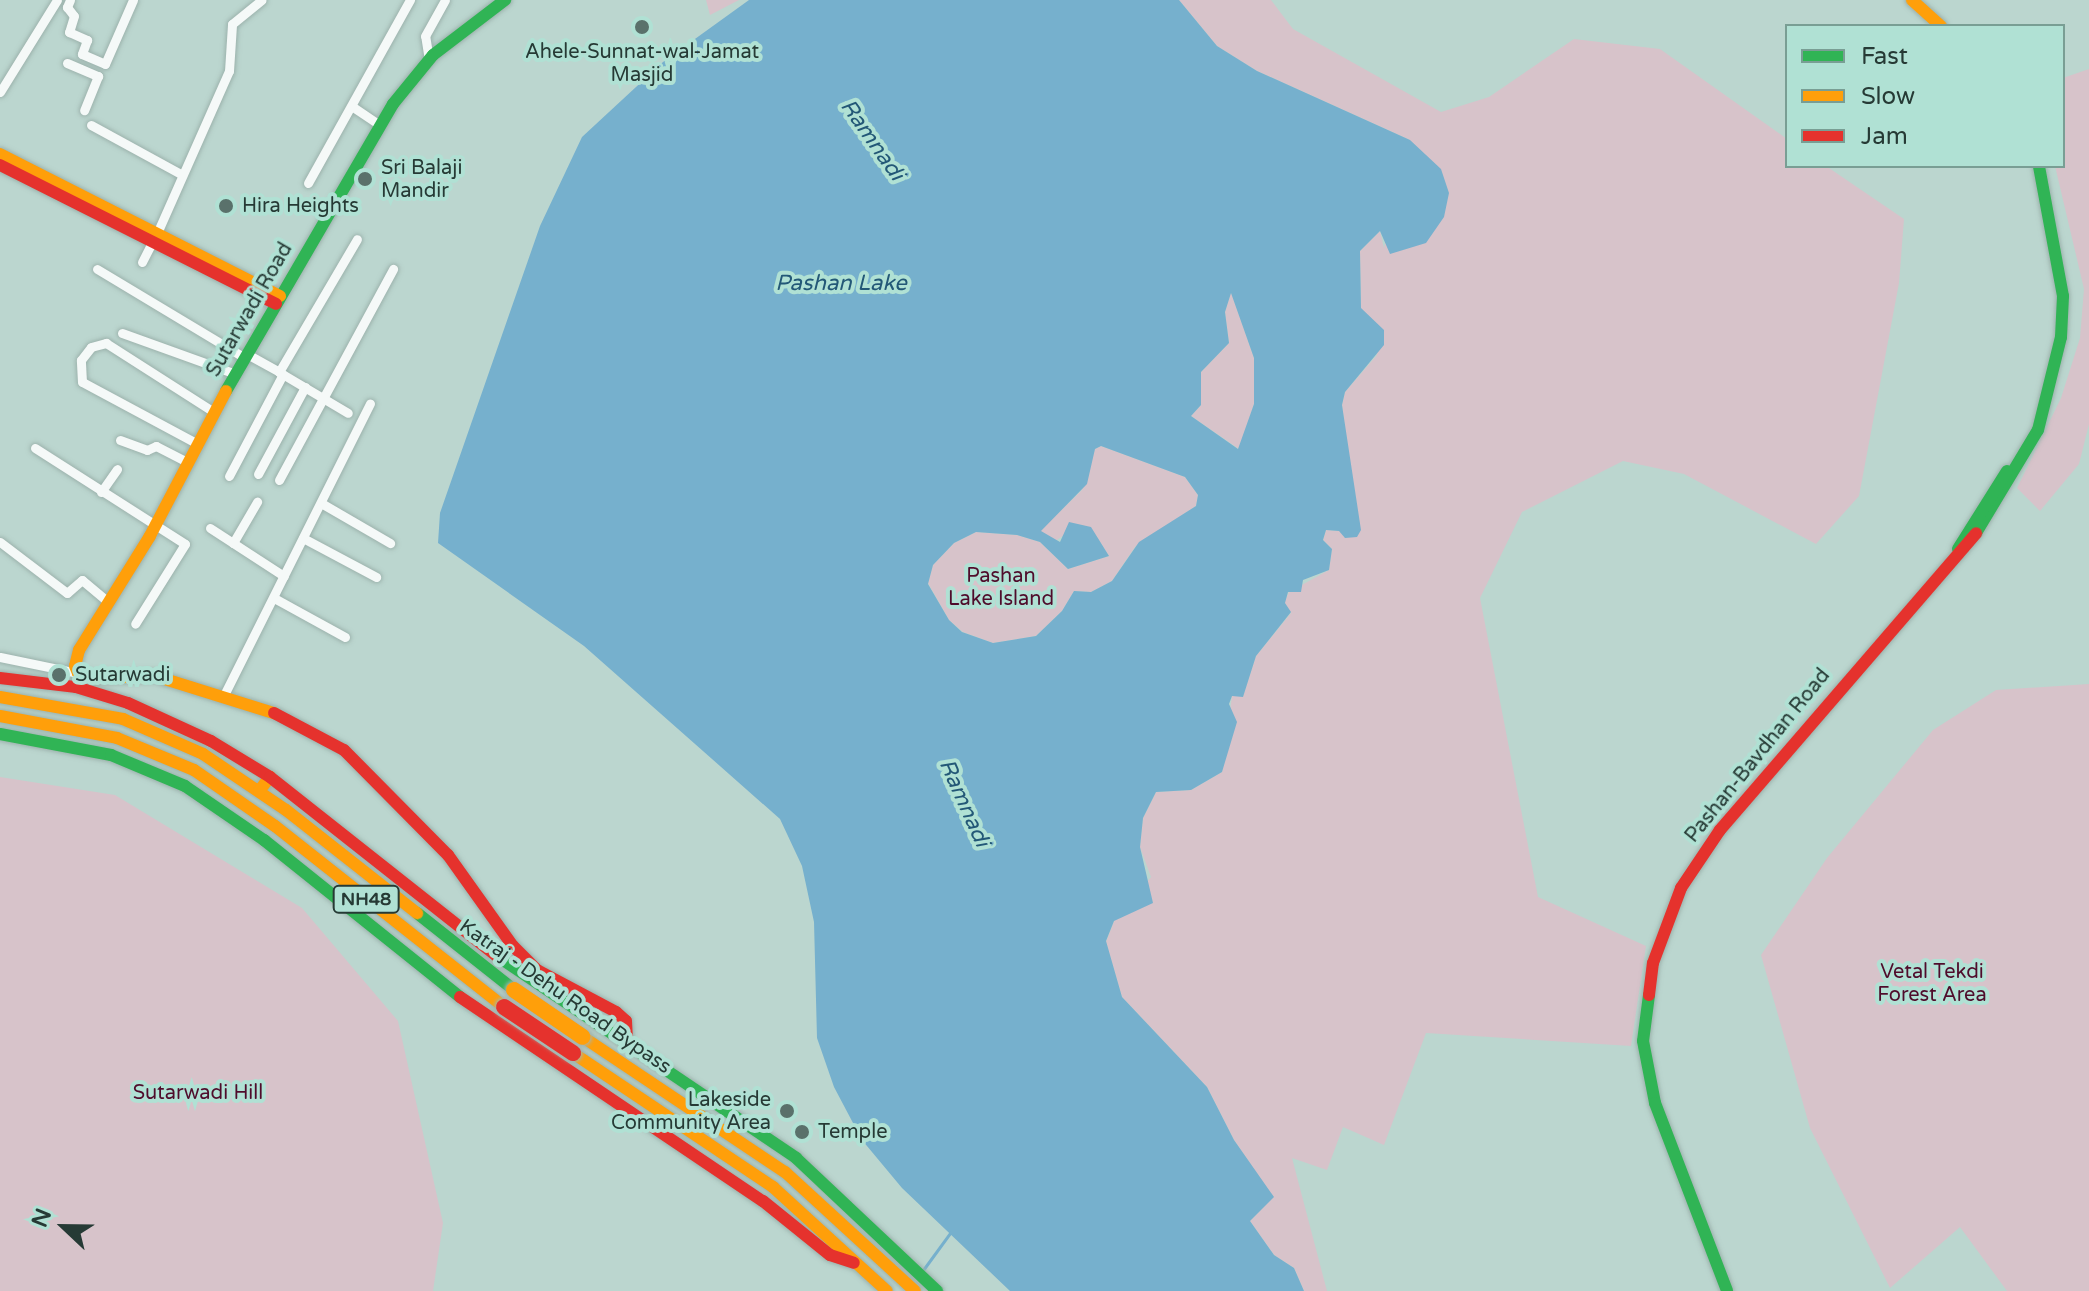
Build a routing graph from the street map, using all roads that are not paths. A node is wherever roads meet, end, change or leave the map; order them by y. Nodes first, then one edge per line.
1 (57, 0) edge
2 (70, 0) edge
3 (133, 0) edge
4 (262, 0) edge
5 (410, 0) edge
6 (445, 0) edge
7 (505, 0) edge
8 (1912, 0) edge
9 (1939, 24) edge
10 (90, 58) junction
11 (429, 60) junction
12 (67, 63) dead end
13 (85, 70) junction
14 (0, 92) edge
15 (353, 107) junction
16 (84, 110) dead end
17 (91, 125) dead end
18 (380, 125) junction
19 (0, 154) edge
20 (0, 165) edge
21 (2039, 168) edge
22 (181, 174) junction
23 (308, 183) dead end
24 (152, 234) junction
25 (357, 239) dead end
26 (142, 262) dead end
27 (97, 269) dead end
28 (393, 269) dead end
29 (278, 300) junction
30 (122, 333) dead end
31 (246, 356) junction
32 (281, 373) junction
33 (236, 374) junction
34 (305, 387) junction
35 (325, 399) junction
36 (370, 404) dead end
37 (214, 412) junction
38 (348, 413) dead end
39 (120, 440) dead end
40 (196, 443) junction
41 (35, 448) dead end
42 (187, 462) junction
43 (117, 469) dead end
44 (258, 474) dead end
45 (229, 476) dead end
46 (279, 480) dead end
47 (101, 492) junction
48 (257, 502) dead end
49 (321, 503) junction
50 (156, 524) junction
51 (210, 528) dead end
52 (303, 538) junction
53 (0, 542) edge
54 (233, 543) junction
55 (390, 543) dead end
56 (284, 576) junction
57 (376, 577) dead end
58 (274, 598) junction
59 (109, 603) junction
60 (135, 624) dead end
61 (345, 637) dead end
62 (0, 657) edge
63 (78, 673) junction
64 (0, 678) edge
65 (224, 695) junction
66 (0, 697) edge
67 (0, 716) edge
68 (0, 734) edge
69 (193, 770) junction
70 (270, 777) junction
71 (184, 785) junction
72 (259, 791) junction
73 (501, 926) junction
74 (490, 951) junction
75 (550, 994) junction
76 (519, 1039) junction
77 (627, 1043) junction
78 (850, 1220) junction
79 (892, 1259) junction
80 (867, 1272) junction
81 (887, 1291) edge
82 (915, 1291) edge
83 (937, 1291) edge
84 (1727, 1291) edge

1 - 14 street
2 - 10 street
3 - 10 street
4 - 22 street
5 - 15 street
6 - 11 street
7 - 11 main road, Sutarwadi Road
8 - 9 main road
10 - 13 street
11 - 18 main road, Sutarwadi Road
12 - 13 street
13 - 16 street
15 - 18 street
15 - 23 street
17 - 22 street
18 - 29 main road, Sutarwadi Road
19 - 24 main road
20 - 24 main road
21 - 84 main road, Pashan-Bavdhan Road
22 - 24 street
24 - 26 street
24 - 29 main road
25 - 32 street
27 - 31 street
28 - 35 street
29 - 31 main road, Sutarwadi Road
30 - 33 street
31 - 32 street
31 - 33 main road, Sutarwadi Road
32 - 34 street
32 - 45 street
33 - 37 main road, Sutarwadi Road
34 - 35 street
34 - 44 street
35 - 38 street
35 - 46 street
36 - 49 street
37 - 40 main road, Sutarwadi Road
37 - 40 street
39 - 42 street
40 - 42 main road, Sutarwadi Road
41 - 47 street
42 - 50 main road, Sutarwadi Road
43 - 47 street
47 - 50 street
48 - 54 street
49 - 52 street
49 - 55 street
50 - 59 main road, Sutarwadi Road
50 - 60 street
51 - 54 street
52 - 56 street
52 - 57 street
53 - 59 street
54 - 56 street
56 - 58 street
58 - 61 street
58 - 65 street
59 - 63 main road, Sutarwadi Road
62 - 63 street
63 - 65 main road
64 - 70 main road
65 - 73 main road
66 - 72 main road, Katraj - Dehu Road Bypass / NH48
67 - 69 main road, Katraj - Dehu Road Bypass / NH48
68 - 71 main road
69 - 71 main road
69 - 80 main road, Katraj - Dehu Road Bypass / NH48, bridge
70 - 72 main road
70 - 74 main road
71 - 76 main road
72 - 78 main road, Katraj - Dehu Road Bypass / NH48, bridge
73 - 74 main road
73 - 77 main road
74 - 75 main road
75 - 76 main road
75 - 77 main road
76 - 80 main road
77 - 78 main road
78 - 79 main road
79 - 82 main road
79 - 83 main road
80 - 81 main road, Katraj - Dehu Road Bypass / NH48

